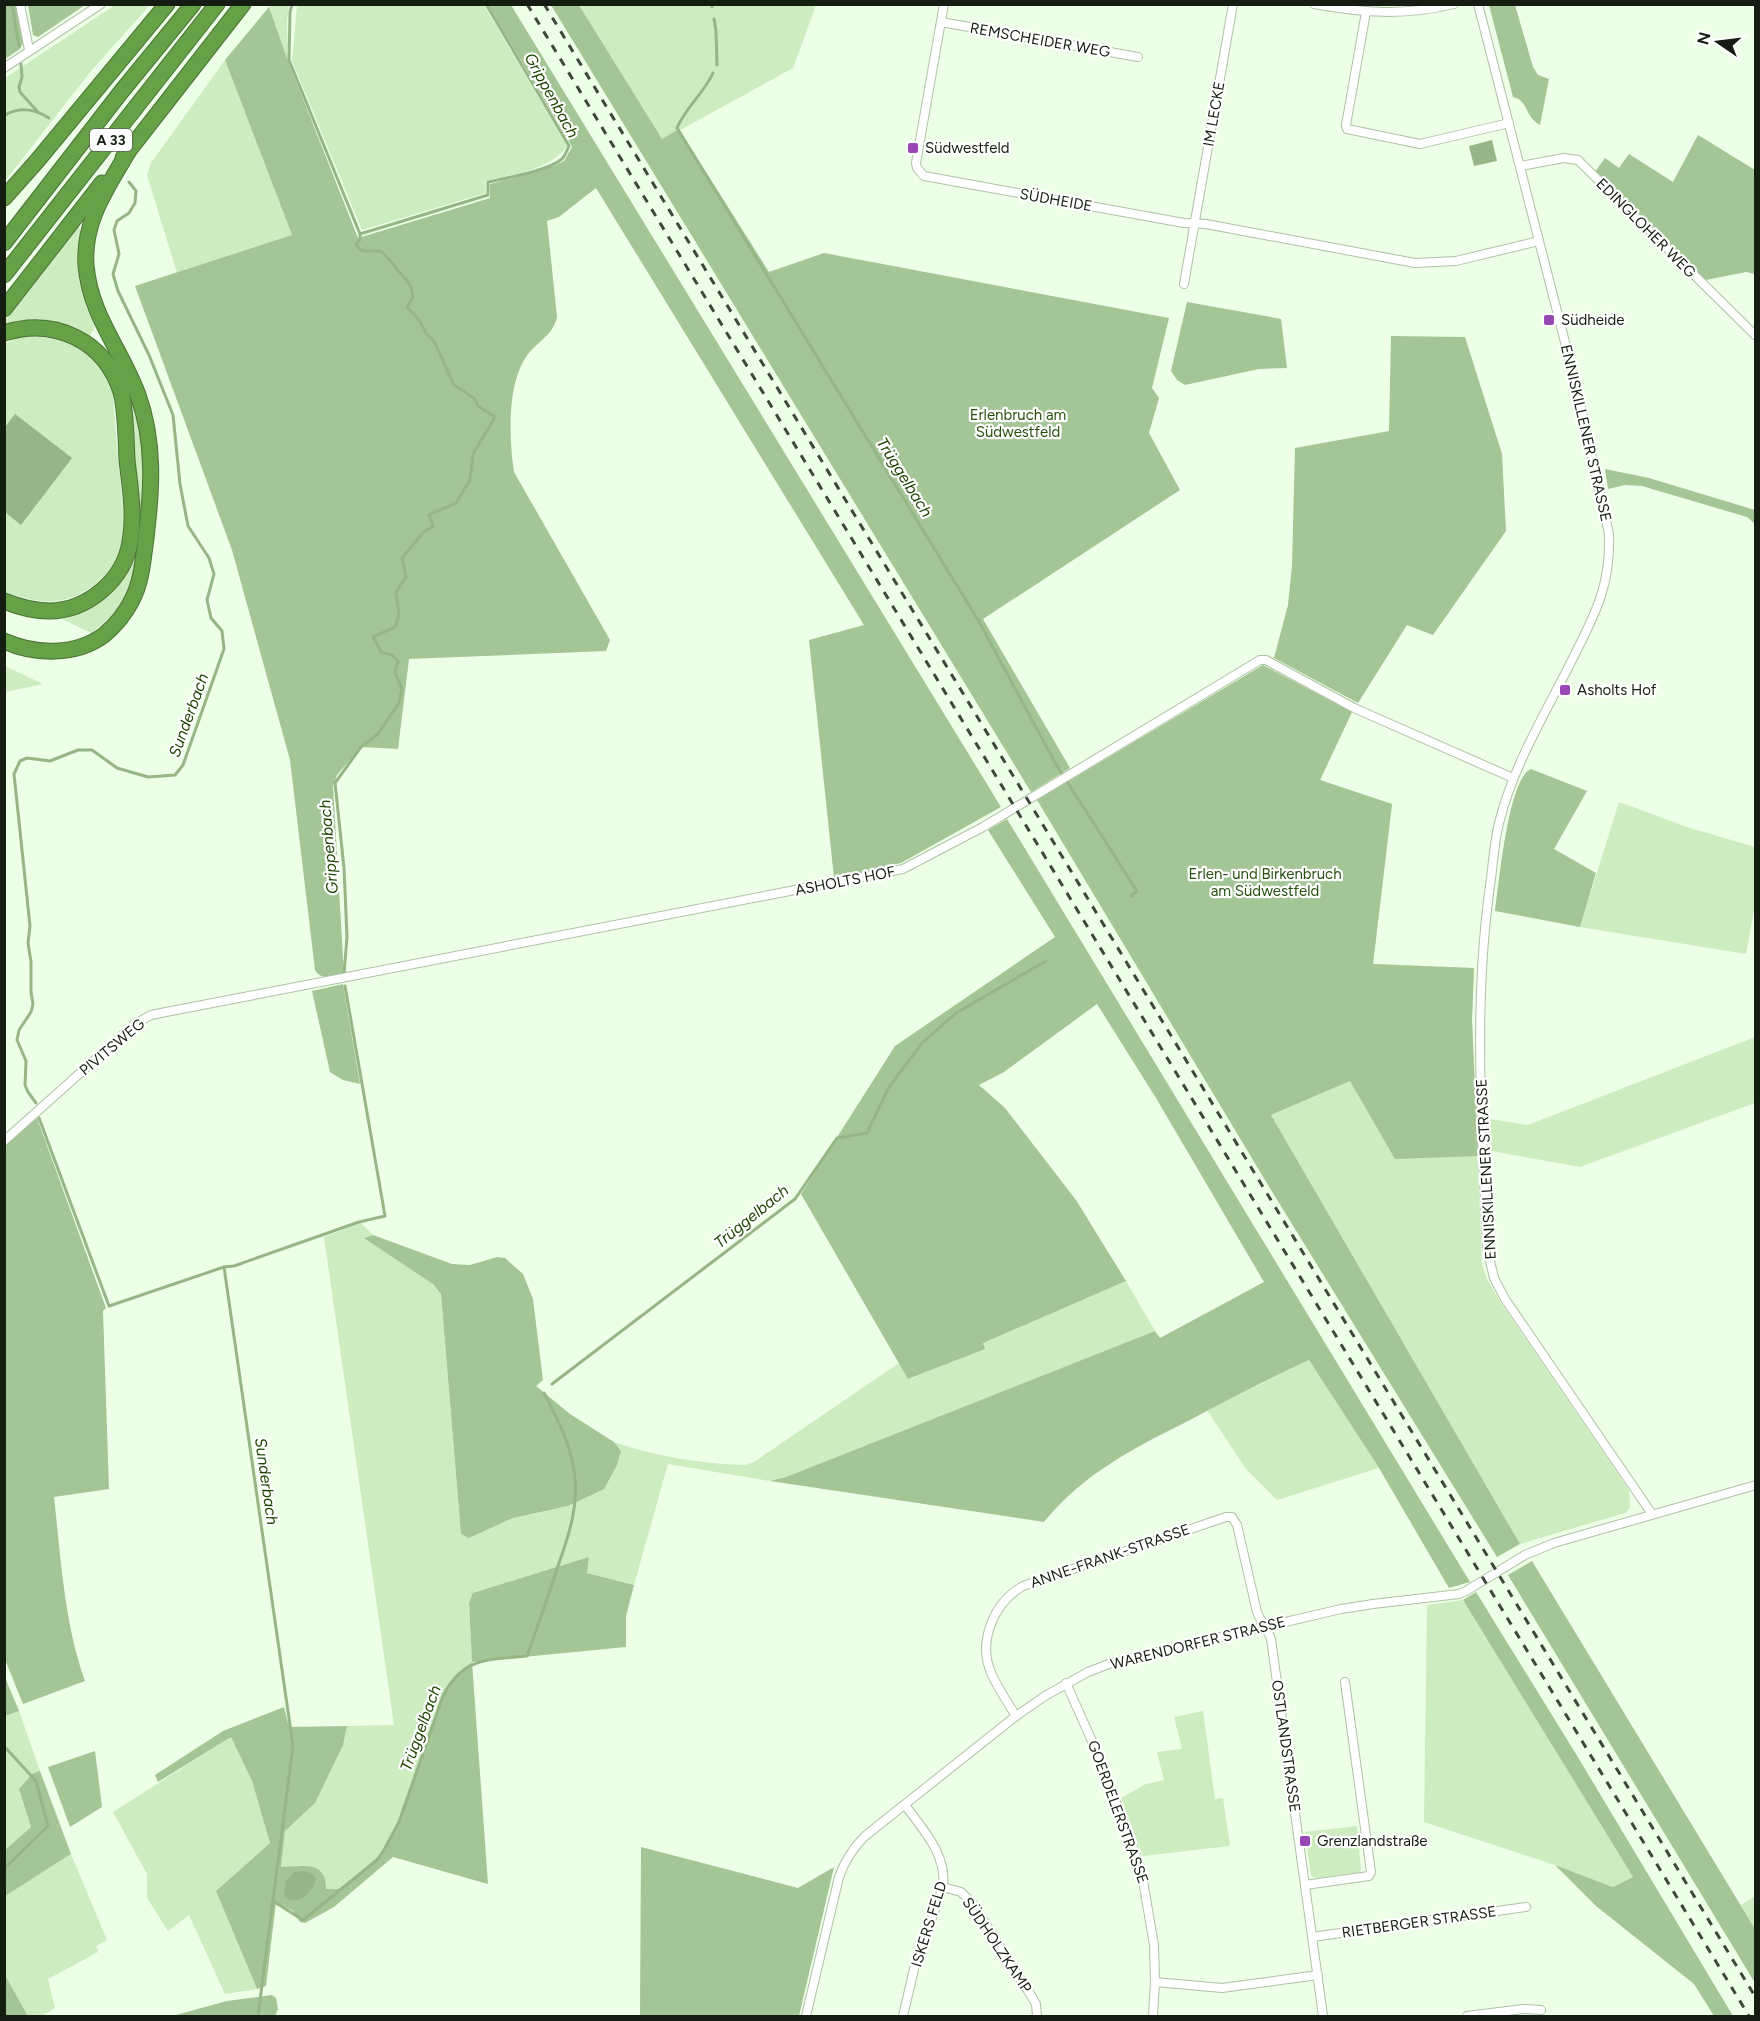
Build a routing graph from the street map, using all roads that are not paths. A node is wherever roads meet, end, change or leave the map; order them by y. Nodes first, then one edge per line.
1 (21, 4) edge
2 (101, 4) edge
3 (167, 4) edge
4 (193, 4) edge
5 (217, 4) edge
6 (243, 4) edge
7 (944, 4) edge
8 (1233, 4) edge
9 (1314, 4) edge
10 (1454, 4) edge
11 (1478, 4) edge
12 (1366, 12) junction
13 (941, 22) junction
14 (29, 50) junction
15 (1138, 57) dead end
16 (4, 68) edge
17 (1509, 123) junction
18 (128, 152) junction
19 (1521, 166) junction
20 (4, 198) edge
21 (1194, 224) junction
22 (1539, 241) junction
23 (4, 243) edge
24 (4, 275) edge
25 (1184, 284) dead end
26 (4, 309) edge
27 (4, 333) edge
28 (1755, 336) edge
29 (4, 601) edge
30 (4, 641) edge
31 (1513, 778) junction
32 (312, 985) joint
33 (4, 1140) edge
34 (1755, 1485) edge
35 (1652, 1514) junction
36 (1265, 1626) junction
37 (1345, 1682) dead end
38 (1066, 1683) junction
39 (1016, 1716) junction
40 (905, 1805) junction
41 (1305, 1884) junction
42 (943, 1887) junction
43 (1526, 1907) dead end
44 (1312, 1937) junction
45 (1318, 1975) junction
46 (1155, 1982) junction
47 (1541, 2010) dead end
48 (806, 2016) edge
49 (903, 2016) edge
50 (1037, 2016) edge
51 (1153, 2016) edge
52 (1323, 2016) edge
53 (1467, 2016) edge

1 - 14 street
2 - 14 street
3 - 20 highway
4 - 23 highway, A 33
5 - 24 highway, A 33
6 - 18 highway
7 - 13 street
8 - 21 street, IM LECKE
9 - 12 street
10 - 12 street
11 - 17 street, ENNISKILLENER STRASSE
12 - 17 street
13 - 15 street, REMSCHEIDER WEG
13 - 21 street, SÜDHEIDE
14 - 16 street
17 - 19 street, ENNISKILLENER STRASSE
18 - 26 highway
18 - 30 highway
19 - 22 street, ENNISKILLENER STRASSE
19 - 28 street, EDINGLOHER WEG
21 - 22 street, SÜDHEIDE
21 - 25 street
22 - 31 street, ENNISKILLENER STRASSE
27 - 29 highway
31 - 32 street, ASHOLTS HOF
31 - 35 street, ENNISKILLENER STRASSE
32 - 33 street, PIVITSWEG
34 - 35 street, WARENDORFER STRASSE
35 - 36 street, WARENDORFER STRASSE
36 - 38 street, WARENDORFER STRASSE
36 - 39 street, ANNE-FRANK-STRASSE
36 - 41 street, OSTLANDSTRASSE
37 - 41 street
38 - 39 street, WARENDORFER STRASSE
38 - 46 street, GOERDELERSTRASSE
39 - 40 street, WARENDORFER STRASSE
40 - 42 street, ISKERS FELD
40 - 48 street, WARENDORFER STRASSE
41 - 44 street, OSTLANDSTRASSE
42 - 49 street, ISKERS FELD
42 - 50 street, SÜDHOLZKAMP
43 - 44 street, RIETBERGER STRASSE
44 - 45 street, OSTLANDSTRASSE
45 - 46 street
45 - 52 street, OSTLANDSTRASSE
46 - 51 street, GOERDELERSTRASSE
47 - 53 street

